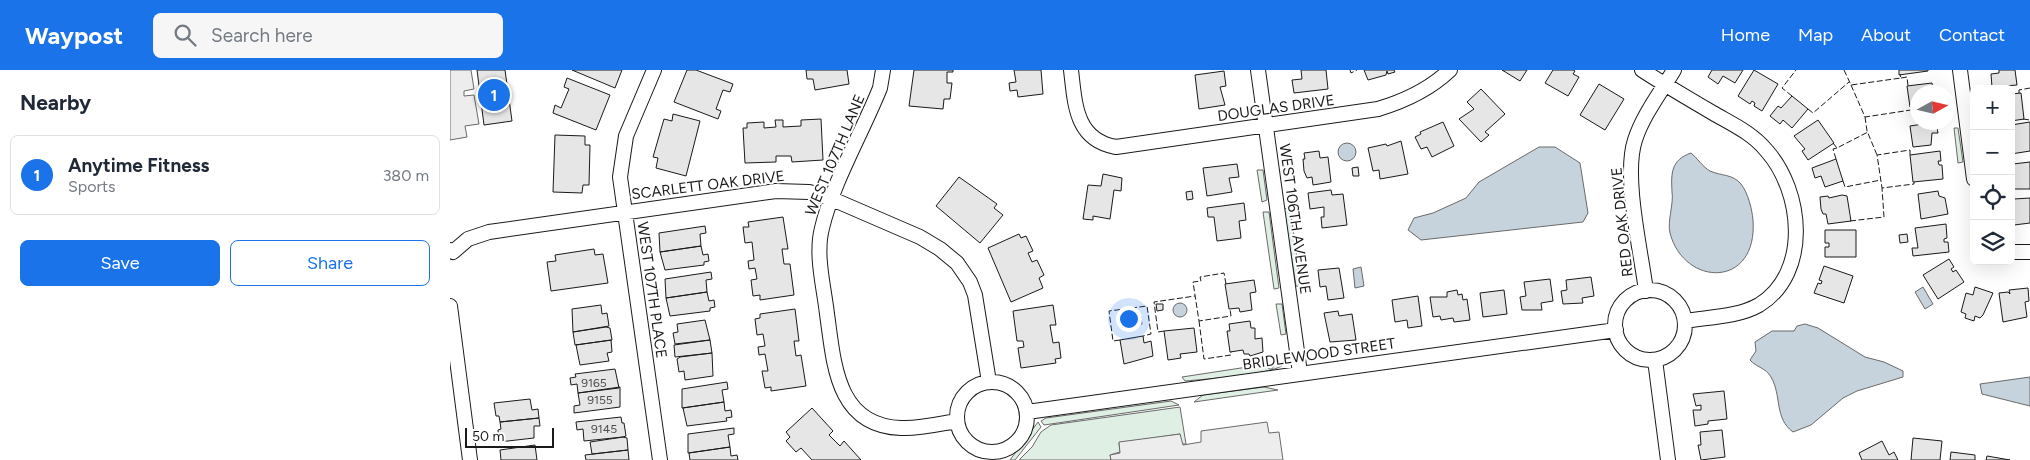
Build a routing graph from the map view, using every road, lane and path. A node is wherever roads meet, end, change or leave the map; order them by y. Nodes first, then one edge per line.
1 (654, 70) edge
2 (883, 70) edge
3 (1071, 70) edge
4 (1258, 70) edge
5 (1450, 70) edge
6 (1642, 70) edge
7 (1674, 70) edge
8 (1960, 70) edge
9 (1666, 84) junction
10 (1266, 125) junction
11 (1973, 175) edge
12 (832, 199) junction
13 (624, 212) junction
14 (2015, 252) edge
15 (2030, 252) edge
16 (451, 254) edge
17 (1646, 291) junction
18 (450, 306) edge
19 (1685, 321) junction
20 (1616, 330) junction
21 (1655, 360) junction
22 (1300, 373) junction
23 (989, 382) junction
24 (1027, 412) junction
25 (957, 422) junction
26 (1000, 456) edge
27 (470, 460) edge
28 (660, 460) edge
29 (1668, 460) edge

1 - 13 street, WEST 107TH PLACE
2 - 12 street, WEST 107TH LANE
3 - 10 street, DOUGLAS DRIVE
4 - 10 street, WEST 106TH AVENUE
5 - 10 street, DOUGLAS DRIVE
6 - 9 street
7 - 9 street, RED OAK DRIVE
8 - 11 street
9 - 17 street, RED OAK DRIVE
9 - 19 street
10 - 22 street, WEST 106TH AVENUE
12 - 13 street, SCARLETT OAK DRIVE
12 - 23 street, SCARLETT OAK DRIVE
12 - 25 street, WEST 107TH LANE
13 - 16 street, SCARLETT OAK DRIVE
13 - 28 street, WEST 107TH PLACE
14 - 15 street
17 - 19 street
17 - 20 street
18 - 27 street
19 - 21 street
20 - 21 street
20 - 22 street, BRIDLEWOOD STREET
21 - 29 street
22 - 24 street, BRIDLEWOOD STREET
23 - 24 street
23 - 25 street
24 - 26 street
25 - 26 street

